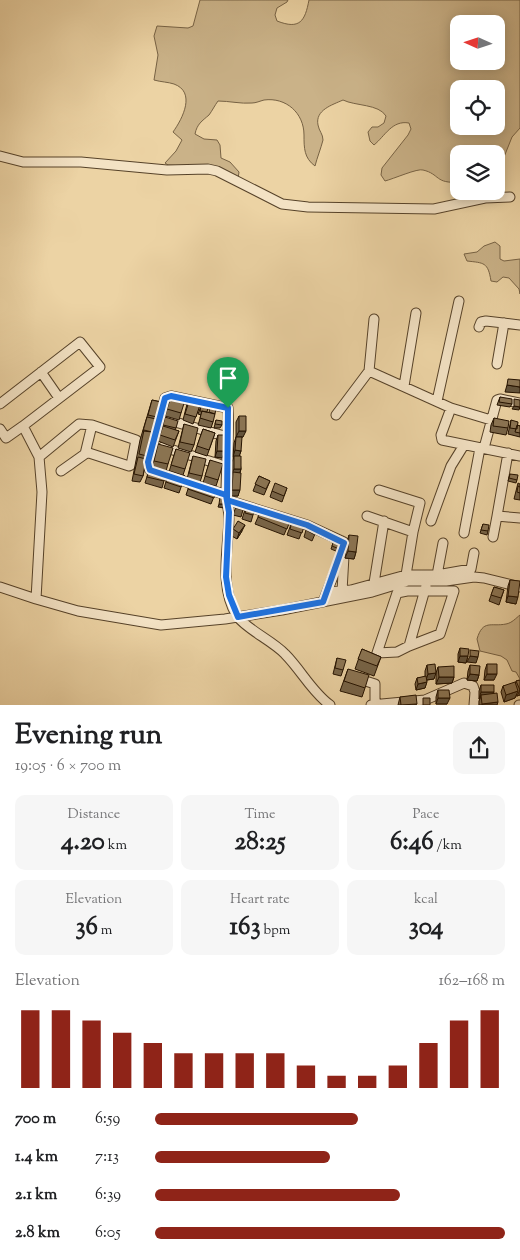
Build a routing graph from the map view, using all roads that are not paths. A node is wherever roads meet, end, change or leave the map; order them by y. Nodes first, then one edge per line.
1 (0, 156) edge
2 (510, 197) dead end
3 (459, 301) dead end
4 (416, 313) dead end
5 (374, 319) dead end
6 (504, 323) junction
7 (520, 325) edge
8 (479, 327) dead end
9 (498, 364) dead end
10 (369, 371) junction
11 (41, 372) junction
12 (404, 386) junction
13 (60, 398) junction
14 (436, 401) junction
15 (520, 403) edge
16 (0, 404) edge
17 (451, 408) junction
18 (336, 415) dead end
19 (160, 418) junction
20 (495, 423) junction
21 (92, 425) junction
22 (23, 426) junction
23 (0, 429) edge
24 (228, 437) junction
25 (153, 444) junction
26 (464, 445) junction
27 (482, 448) junction
28 (508, 453) junction
29 (85, 454) junction
30 (39, 456) junction
31 (520, 456) edge
32 (227, 467) junction
33 (61, 471) dead end
34 (379, 490) dead end
35 (226, 497) junction
36 (367, 516) dead end
37 (497, 516) junction
38 (520, 518) edge
39 (431, 520) dead end
40 (384, 521) junction
41 (413, 532) junction
42 (464, 533) dead end
43 (493, 537) dead end
44 (443, 543) dead end
45 (344, 546) junction
46 (474, 553) dead end
47 (406, 575) junction
48 (437, 575) junction
49 (374, 583) junction
50 (426, 586) junction
51 (0, 587) edge
52 (520, 587) edge
53 (342, 591) junction
54 (328, 592) junction
55 (36, 600) junction
56 (323, 602) junction
57 (238, 617) junction
58 (408, 646) junction
59 (351, 676) edge
60 (373, 704) edge
61 (330, 705) edge
62 (474, 705) edge

1 - 2 street
3 - 14 street
4 - 12 street
5 - 10 street
6 - 7 street
6 - 8 street
6 - 9 street
10 - 12 street
10 - 18 street
11 - 13 street
11 - 13 street
11 - 16 street
12 - 14 street
13 - 22 street
14 - 17 street
15 - 20 street
17 - 20 street
17 - 26 street
19 - 24 street
19 - 24 street
19 - 25 street
20 - 27 street
21 - 29 street
21 - 29 street
21 - 30 street
22 - 23 street
22 - 30 street
24 - 32 street
25 - 32 street
25 - 35 street
26 - 27 street
26 - 39 street
27 - 28 street
27 - 42 street
28 - 31 street
28 - 37 street
29 - 33 street
30 - 55 street
32 - 35 street
34 - 41 street
35 - 45 street
35 - 57 street
36 - 40 street
37 - 38 street
37 - 43 street
40 - 41 street
40 - 49 street
41 - 47 street
44 - 48 street
45 - 53 street
45 - 54 street
46 - 48 street
47 - 48 street
47 - 49 street
49 - 53 street
50 - 52 street
50 - 56 street
50 - 58 street
50 - 58 street
50 - 58 street
51 - 55 street
53 - 54 street
54 - 56 street
55 - 57 street
56 - 57 street
57 - 61 street
59 - 60 street
60 - 62 street

